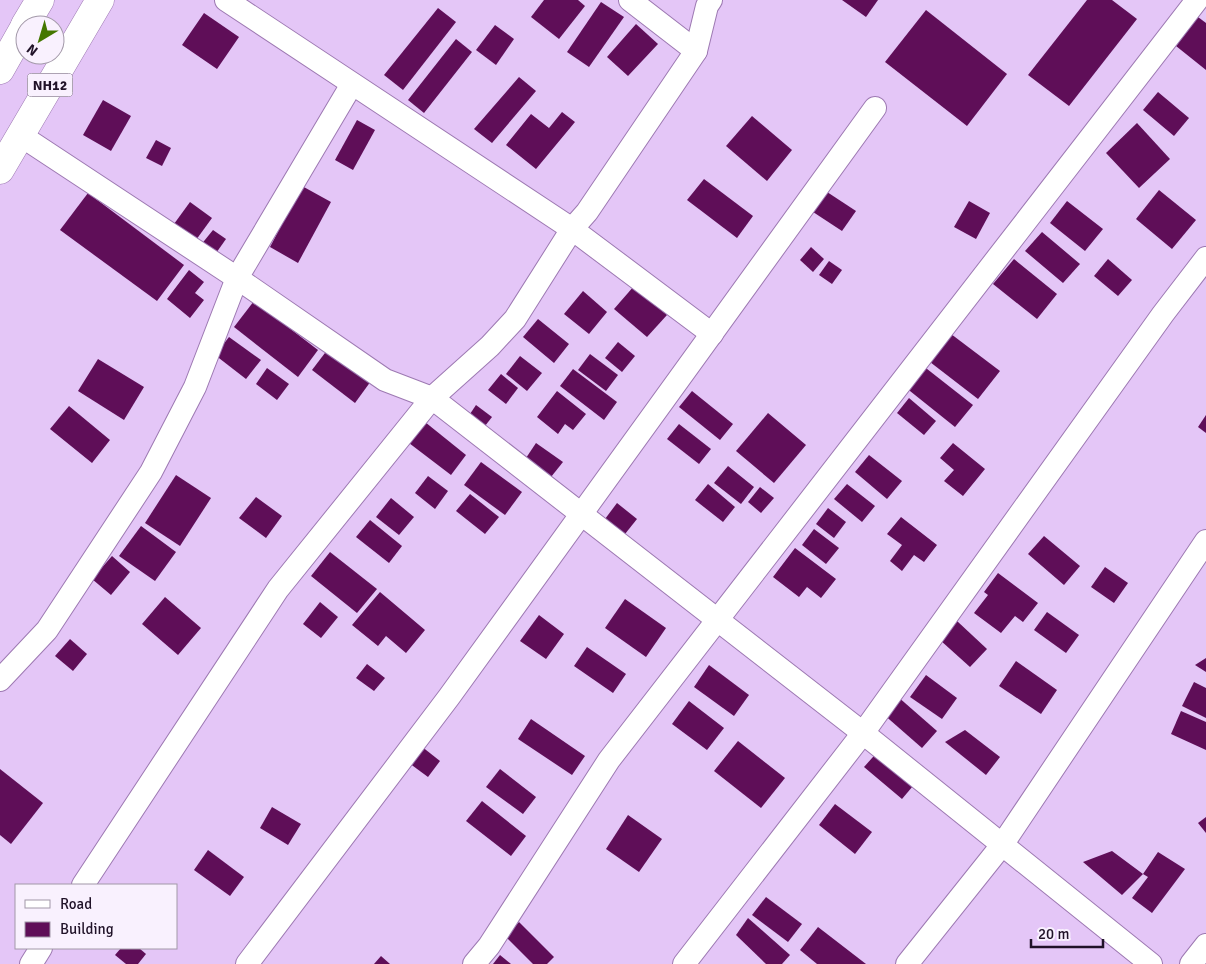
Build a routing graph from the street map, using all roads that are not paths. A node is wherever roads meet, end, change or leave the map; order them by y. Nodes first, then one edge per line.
1 (40, 0) edge
2 (100, 0) edge
3 (226, 0) edge
4 (630, 0) edge
5 (712, 0) edge
6 (1197, 0) edge
7 (31, 15) edge
8 (15, 43) edge
9 (696, 51) junction
10 (0, 70) edge
11 (352, 84) junction
12 (875, 108) dead end
13 (20, 135) junction
14 (0, 170) edge
15 (572, 229) junction
16 (1206, 258) edge
17 (238, 278) junction
18 (712, 334) junction
19 (432, 398) junction
20 (581, 512) junction
21 (1206, 541) edge
22 (716, 620) junction
23 (0, 680) edge
24 (863, 733) junction
25 (1002, 845) junction
26 (83, 884) edge
27 (1206, 944) edge
28 (40, 949) edge
29 (30, 964) edge
30 (247, 964) edge
31 (474, 964) edge
32 (684, 964) edge
33 (907, 964) edge
34 (1151, 964) edge
35 (1191, 964) edge

1 - 7 highway
2 - 13 highway, NH12
3 - 11 street
4 - 9 street
5 - 9 street
6 - 22 street
8 - 10 highway
9 - 15 street
11 - 15 street
11 - 17 street
12 - 18 street
13 - 14 highway, NH12
13 - 17 street
15 - 18 street
15 - 19 street
16 - 24 street
17 - 19 street
17 - 23 street
18 - 20 street
19 - 20 street
19 - 26 street
20 - 22 street
20 - 30 street
21 - 25 street
22 - 24 street
22 - 31 street
24 - 25 street
24 - 32 street
25 - 33 street
25 - 34 street
27 - 35 street
28 - 29 street

